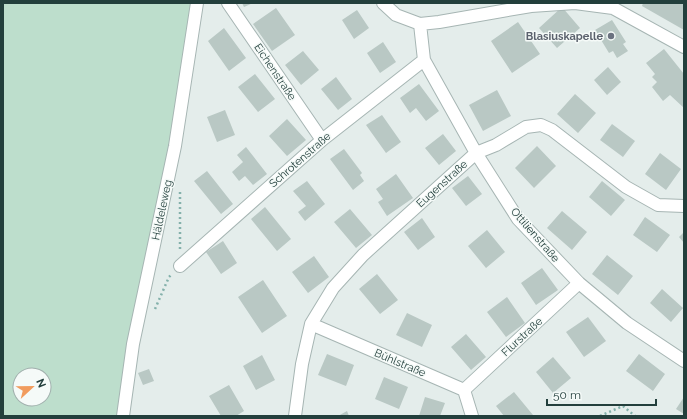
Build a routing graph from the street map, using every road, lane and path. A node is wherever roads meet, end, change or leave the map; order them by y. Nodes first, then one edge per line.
1 (197, 3) edge
2 (228, 3) edge
3 (383, 3) edge
4 (420, 24) junction
5 (684, 47) edge
6 (424, 60) junction
7 (322, 140) junction
8 (476, 153) junction
9 (180, 186) dead end
10 (684, 206) edge
11 (180, 266) junction
12 (579, 283) junction
13 (153, 313) dead end
14 (311, 324) junction
15 (684, 361) edge
16 (464, 390) junction
17 (123, 416) edge
18 (295, 416) edge
19 (472, 416) edge
20 (600, 416) edge
21 (635, 416) edge

1 - 17 street, Häldeleweg
2 - 7 street, Eichenstraße
3 - 4 street
4 - 5 street
4 - 6 street, Ottilienstraße
6 - 7 street, Schrotenstraße
6 - 8 street, Ottilienstraße
7 - 11 street, Schrotenstraße
8 - 10 street, Eugenstraße
8 - 12 street, Ottilienstraße
8 - 14 street, Eugenstraße
9 - 11 path
11 - 13 path
12 - 15 street, Ottilienstraße
12 - 16 street, Flurstraße
14 - 16 street, Bühlstraße
14 - 18 street, Eugenstraße
16 - 19 street
20 - 21 path

